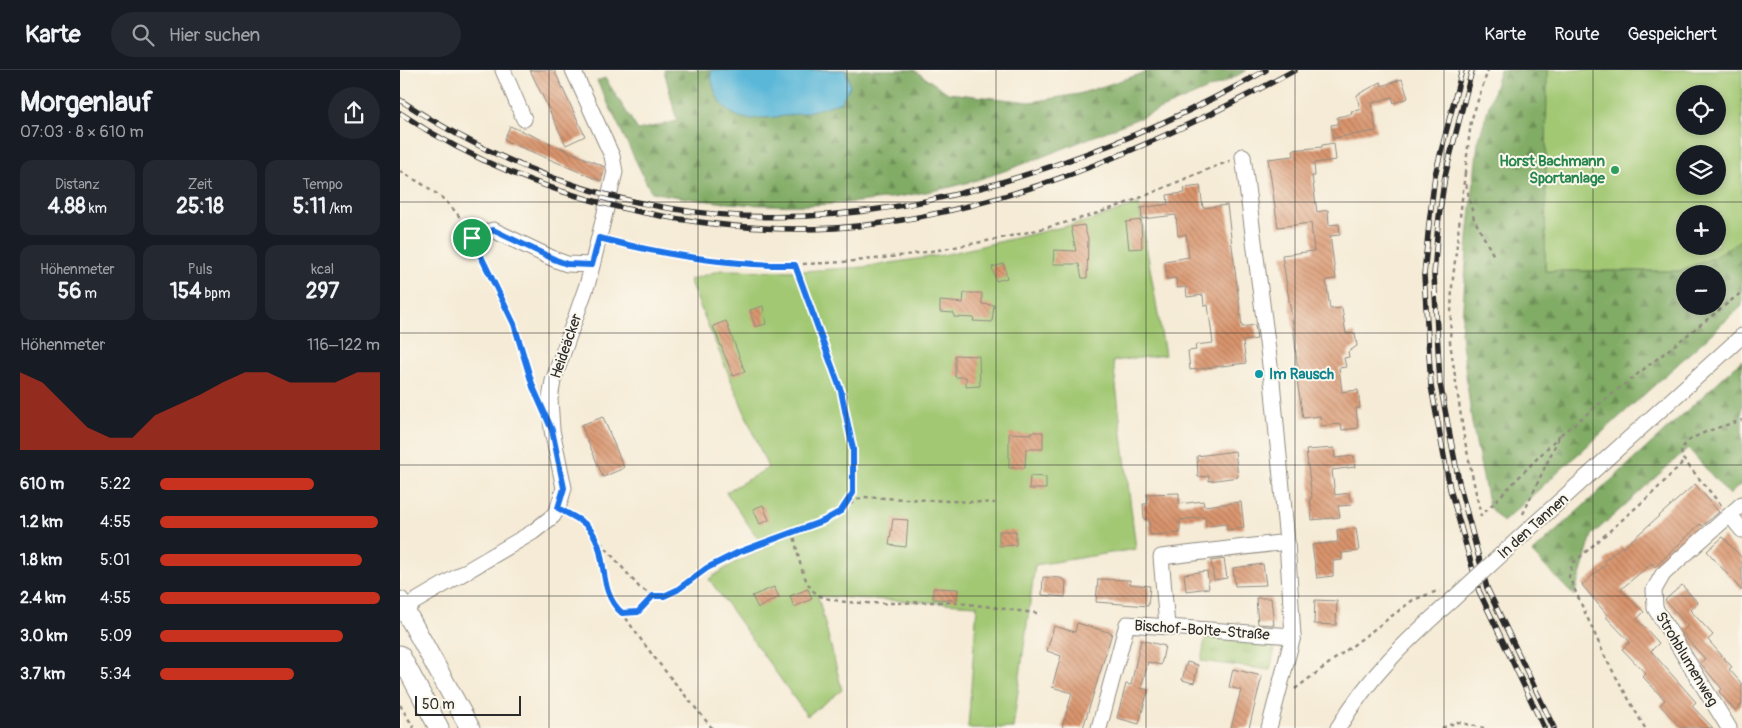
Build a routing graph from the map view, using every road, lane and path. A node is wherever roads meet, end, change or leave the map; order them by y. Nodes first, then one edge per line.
1 (503, 70) edge
2 (573, 70) edge
3 (1488, 70) edge
4 (524, 119) dead end
5 (1243, 156) joint
6 (400, 171) edge
7 (1465, 173) junction
8 (472, 238) junction
9 (599, 238) junction
10 (1495, 258) dead end
11 (592, 265) junction
12 (795, 265) junction
13 (1742, 292) edge
14 (1742, 336) edge
15 (537, 396) dead end
16 (1742, 420) edge
17 (1560, 435) junction
18 (1684, 461) junction
19 (995, 503) dead end
20 (1742, 504) edge
21 (558, 508) junction
22 (841, 511) junction
23 (1730, 515) junction
24 (1524, 525) junction
25 (793, 530) junction
26 (1742, 530) edge
27 (594, 536) junction
28 (1288, 542) junction
29 (1450, 594) junction
30 (653, 596) junction
31 (402, 604) edge
32 (1037, 612) dead end
33 (622, 613) junction
34 (1167, 626) junction
35 (1293, 636) junction
36 (400, 655) edge
37 (1277, 703) junction
38 (400, 705) edge
39 (414, 728) edge
40 (439, 728) edge
41 (470, 728) edge
42 (712, 728) edge
43 (1099, 728) edge
44 (1269, 728) edge
45 (1338, 728) edge
46 (1442, 728) edge
47 (1484, 728) edge
48 (1645, 728) edge
49 (1729, 728) edge

1 - 4 street
2 - 9 street, Heideäcker
3 - 7 path
5 - 12 path
5 - 28 street
6 - 8 path
7 - 10 path
7 - 17 path
8 - 11 street
8 - 15 path
9 - 11 street, Heideäcker
9 - 12 path
11 - 21 street, Heideäcker
12 - 22 path
13 - 17 path
14 - 24 street, In den Tannen
16 - 18 path
17 - 24 path
18 - 23 path
18 - 48 path
19 - 22 path
20 - 23 street, Strohblumenweg
21 - 27 path
21 - 31 street
22 - 25 path
23 - 26 street
23 - 49 street, Strohblumenweg
24 - 29 street, In den Tannen, bridge
25 - 30 path
25 - 32 path
27 - 30 path
27 - 33 path
28 - 34 street
28 - 35 street
29 - 37 path
29 - 45 street, In den Tannen
30 - 33 path
31 - 41 main road
33 - 42 path
34 - 35 street, Bischof-Bolte-Straße
34 - 43 street, Bischof-Bolte-Straße
35 - 37 street
36 - 40 main road
37 - 44 street
38 - 39 path
46 - 47 path

